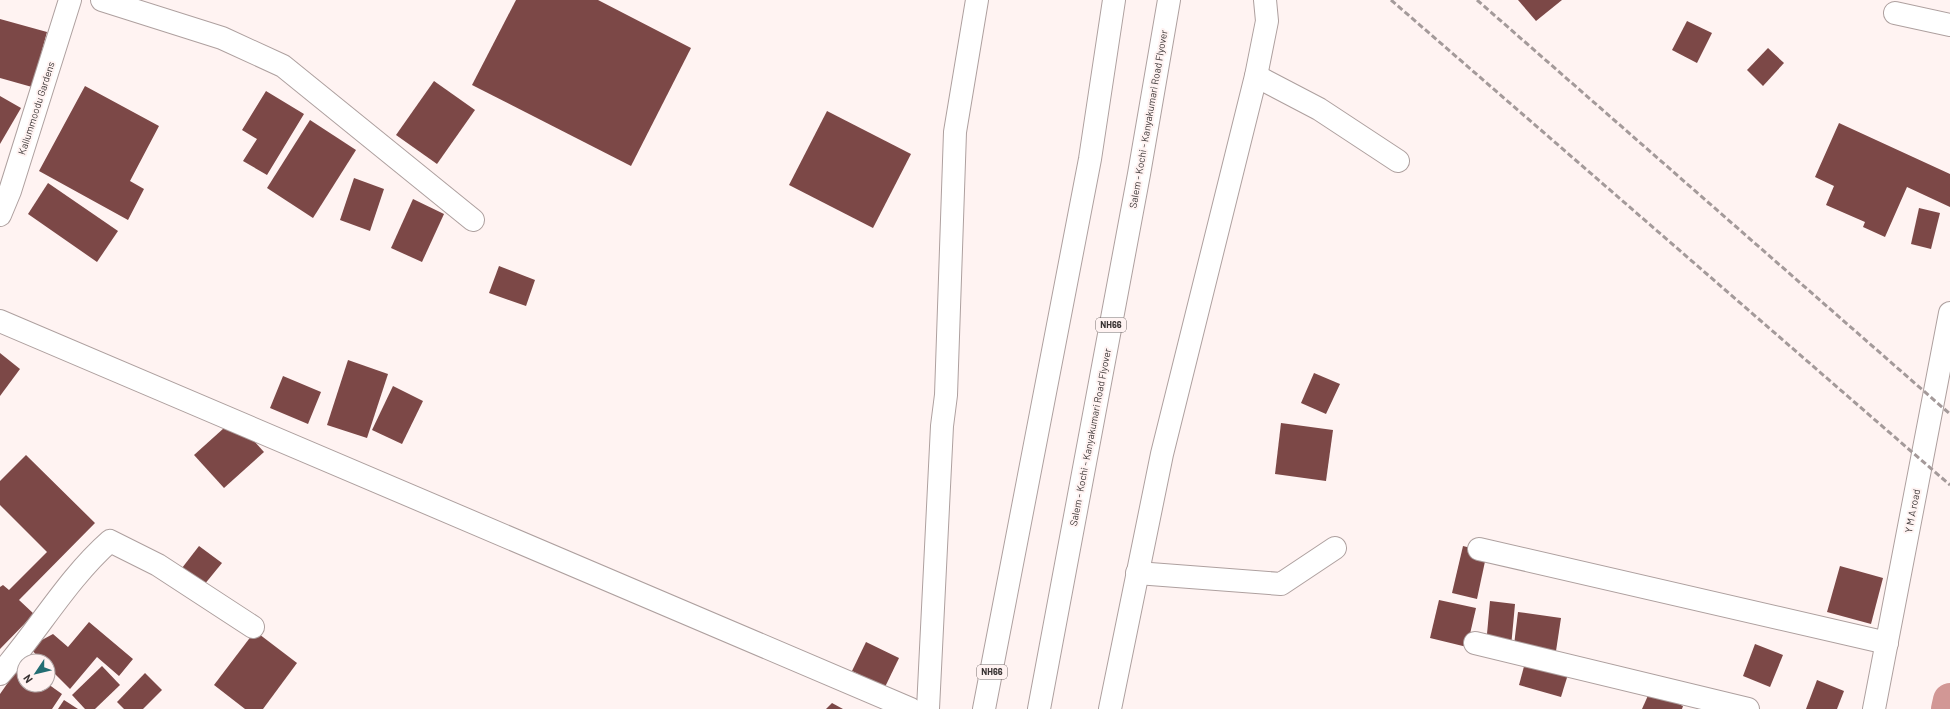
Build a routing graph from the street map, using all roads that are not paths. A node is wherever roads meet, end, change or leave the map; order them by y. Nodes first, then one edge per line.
1 (70, 0) edge
2 (102, 0) edge
3 (977, 0) edge
4 (1114, 0) edge
5 (1169, 0) edge
6 (1265, 0) edge
7 (1895, 13) dead end
8 (1950, 25) edge
9 (1256, 76) junction
10 (1398, 161) dead end
11 (5, 188) edge
12 (0, 215) edge
13 (473, 220) dead end
14 (1950, 313) edge
15 (0, 321) edge
16 (1335, 548) dead end
17 (1479, 549) dead end
18 (1137, 573) junction
19 (253, 627) dead end
20 (1475, 643) dead end
21 (1887, 643) junction
22 (0, 674) edge
23 (911, 709) edge
24 (928, 709) edge
25 (984, 709) edge
26 (1039, 709) edge
27 (1110, 709) edge
28 (1748, 709) edge
29 (1874, 709) edge

1 - 11 main road, Kallummoodu Gardens
2 - 13 main road
3 - 24 main road
4 - 25 main road, NH66
5 - 26 main road, Salem - Kochi - Kanyakumari Road Flyover / NH66
6 - 9 main road
7 - 8 main road
9 - 10 main road
9 - 18 main road
11 - 12 main road, Kallummoodu Gardens
14 - 21 main road, Y M A road
15 - 23 main road
16 - 18 main road
17 - 21 main road
18 - 27 main road
19 - 22 main road
20 - 28 main road
21 - 29 main road, Y M A road

